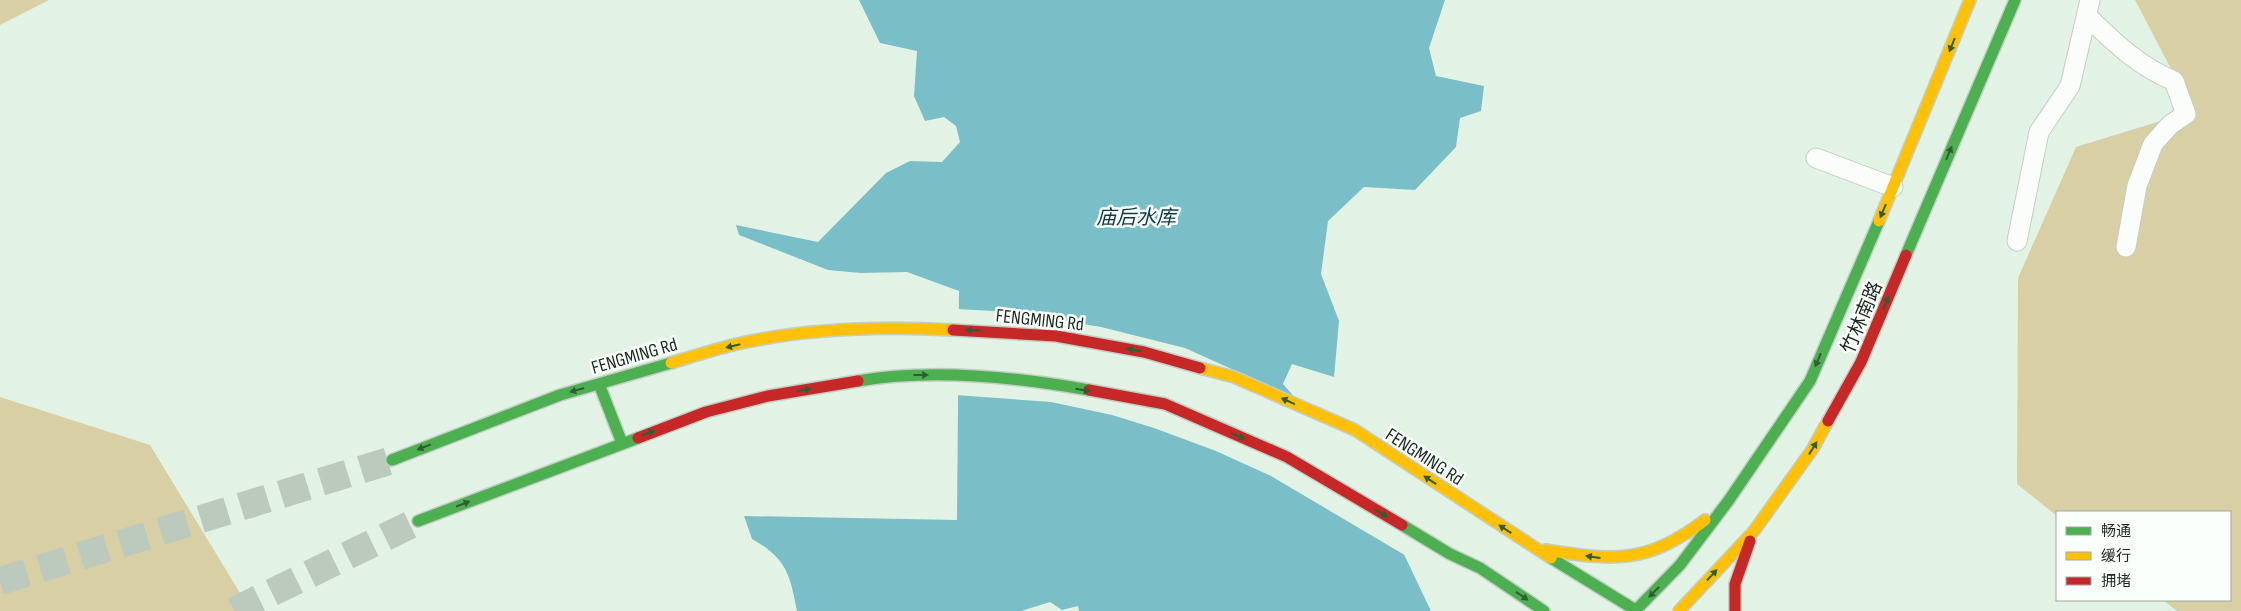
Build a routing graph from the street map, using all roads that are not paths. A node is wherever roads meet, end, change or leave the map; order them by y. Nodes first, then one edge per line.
1 (1970, 0) edge
2 (2015, 0) edge
3 (2088, 8) edge
4 (1816, 158) dead end
5 (1893, 187) junction
6 (2017, 241) dead end
7 (2126, 247) dead end
8 (599, 384) junction
9 (622, 443) junction
10 (392, 460) tunnel mouth
11 (1730, 500) junction
12 (418, 521) tunnel mouth
13 (1754, 531) junction
14 (1534, 548) junction
15 (1480, 568) junction
16 (1498, 593) dead end
17 (1544, 611) edge
18 (1636, 611) edge
19 (1679, 611) edge
20 (1735, 611) edge

1 -> 5 main road, 竹林南路
13 -> 2 main road, 竹林南路
3 - 6 street
3 - 7 street
4 - 5 street
5 -> 11 main road, 竹林南路
8 - 9 main road
8 -> 10 main road, FENGMING Rd
14 -> 8 main road, FENGMING Rd
12 -> 9 main road
9 -> 15 main road
11 -> 14 main road
11 -> 18 main road, 竹林南路
19 -> 13 main road, 竹林南路
13 - 20 main road
14 - 18 main road, FENGMING Rd
15 - 16 main road
15 -> 17 main road

